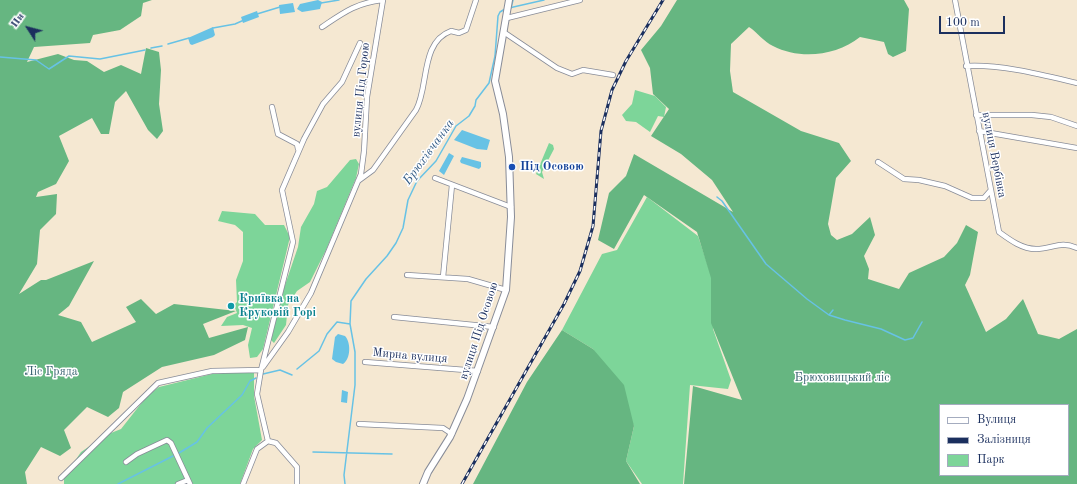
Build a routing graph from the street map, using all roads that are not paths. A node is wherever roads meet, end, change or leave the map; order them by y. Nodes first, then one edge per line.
1 (383, 0) edge
2 (476, 0) edge
3 (580, 0) edge
4 (955, 0) edge
5 (509, 3) edge
6 (508, 16) junction
7 (322, 27) dead end
8 (505, 33) junction
9 (360, 43) dead end
10 (966, 66) junction
11 (613, 75) dead end
12 (1077, 83) edge
13 (272, 107) dead end
14 (976, 116) junction
15 (1077, 126) edge
16 (979, 131) junction
17 (1077, 148) edge
18 (298, 149) junction
19 (878, 162) dead end
20 (435, 178) dead end
21 (358, 181) junction
22 (452, 185) junction
23 (991, 190) junction
24 (511, 207) junction
25 (1077, 248) edge
26 (407, 275) dead end
27 (443, 277) junction
28 (506, 290) junction
29 (394, 317) dead end
30 (494, 327) junction
31 (365, 362) dead end
32 (261, 370) junction
33 (478, 371) junction
34 (359, 424) dead end
35 (452, 434) junction
36 (268, 441) junction
37 (126, 462) dead end
38 (61, 478) dead end
39 (189, 482) edge
40 (178, 484) edge
41 (243, 484) edge
42 (297, 484) edge
43 (423, 484) edge

1 - 7 street
1 - 21 street, вулиця Під Горою
2 - 21 street
3 - 6 street
4 - 10 street, вулиця Вербівка
5 - 6 street, вулиця Під Осовою
6 - 8 street, вулиця Під Осовою
8 - 11 street
8 - 24 street, вулиця Під Осовою
9 - 18 street
10 - 12 street
10 - 14 street, вулиця Вербівка
13 - 18 street
14 - 15 street
14 - 16 street, вулиця Вербівка
16 - 17 street
16 - 23 street, вулиця Вербівка
18 - 32 street
19 - 23 street
20 - 22 street
21 - 32 street, вулиця Під Горою
22 - 24 street
22 - 27 street
23 - 25 street, вулиця Вербівка
24 - 28 street, вулиця Під Осовою
26 - 27 street
27 - 28 street
28 - 30 street, вулиця Під Осовою
29 - 30 street
30 - 33 street, вулиця Під Осовою
31 - 33 street, Мирна вулиця
32 - 36 street
32 - 38 street
33 - 35 street, вулиця Під Осовою
34 - 35 street
35 - 43 street, вулиця Під Осовою
36 - 41 street
36 - 42 street
37 - 39 street
39 - 40 street

